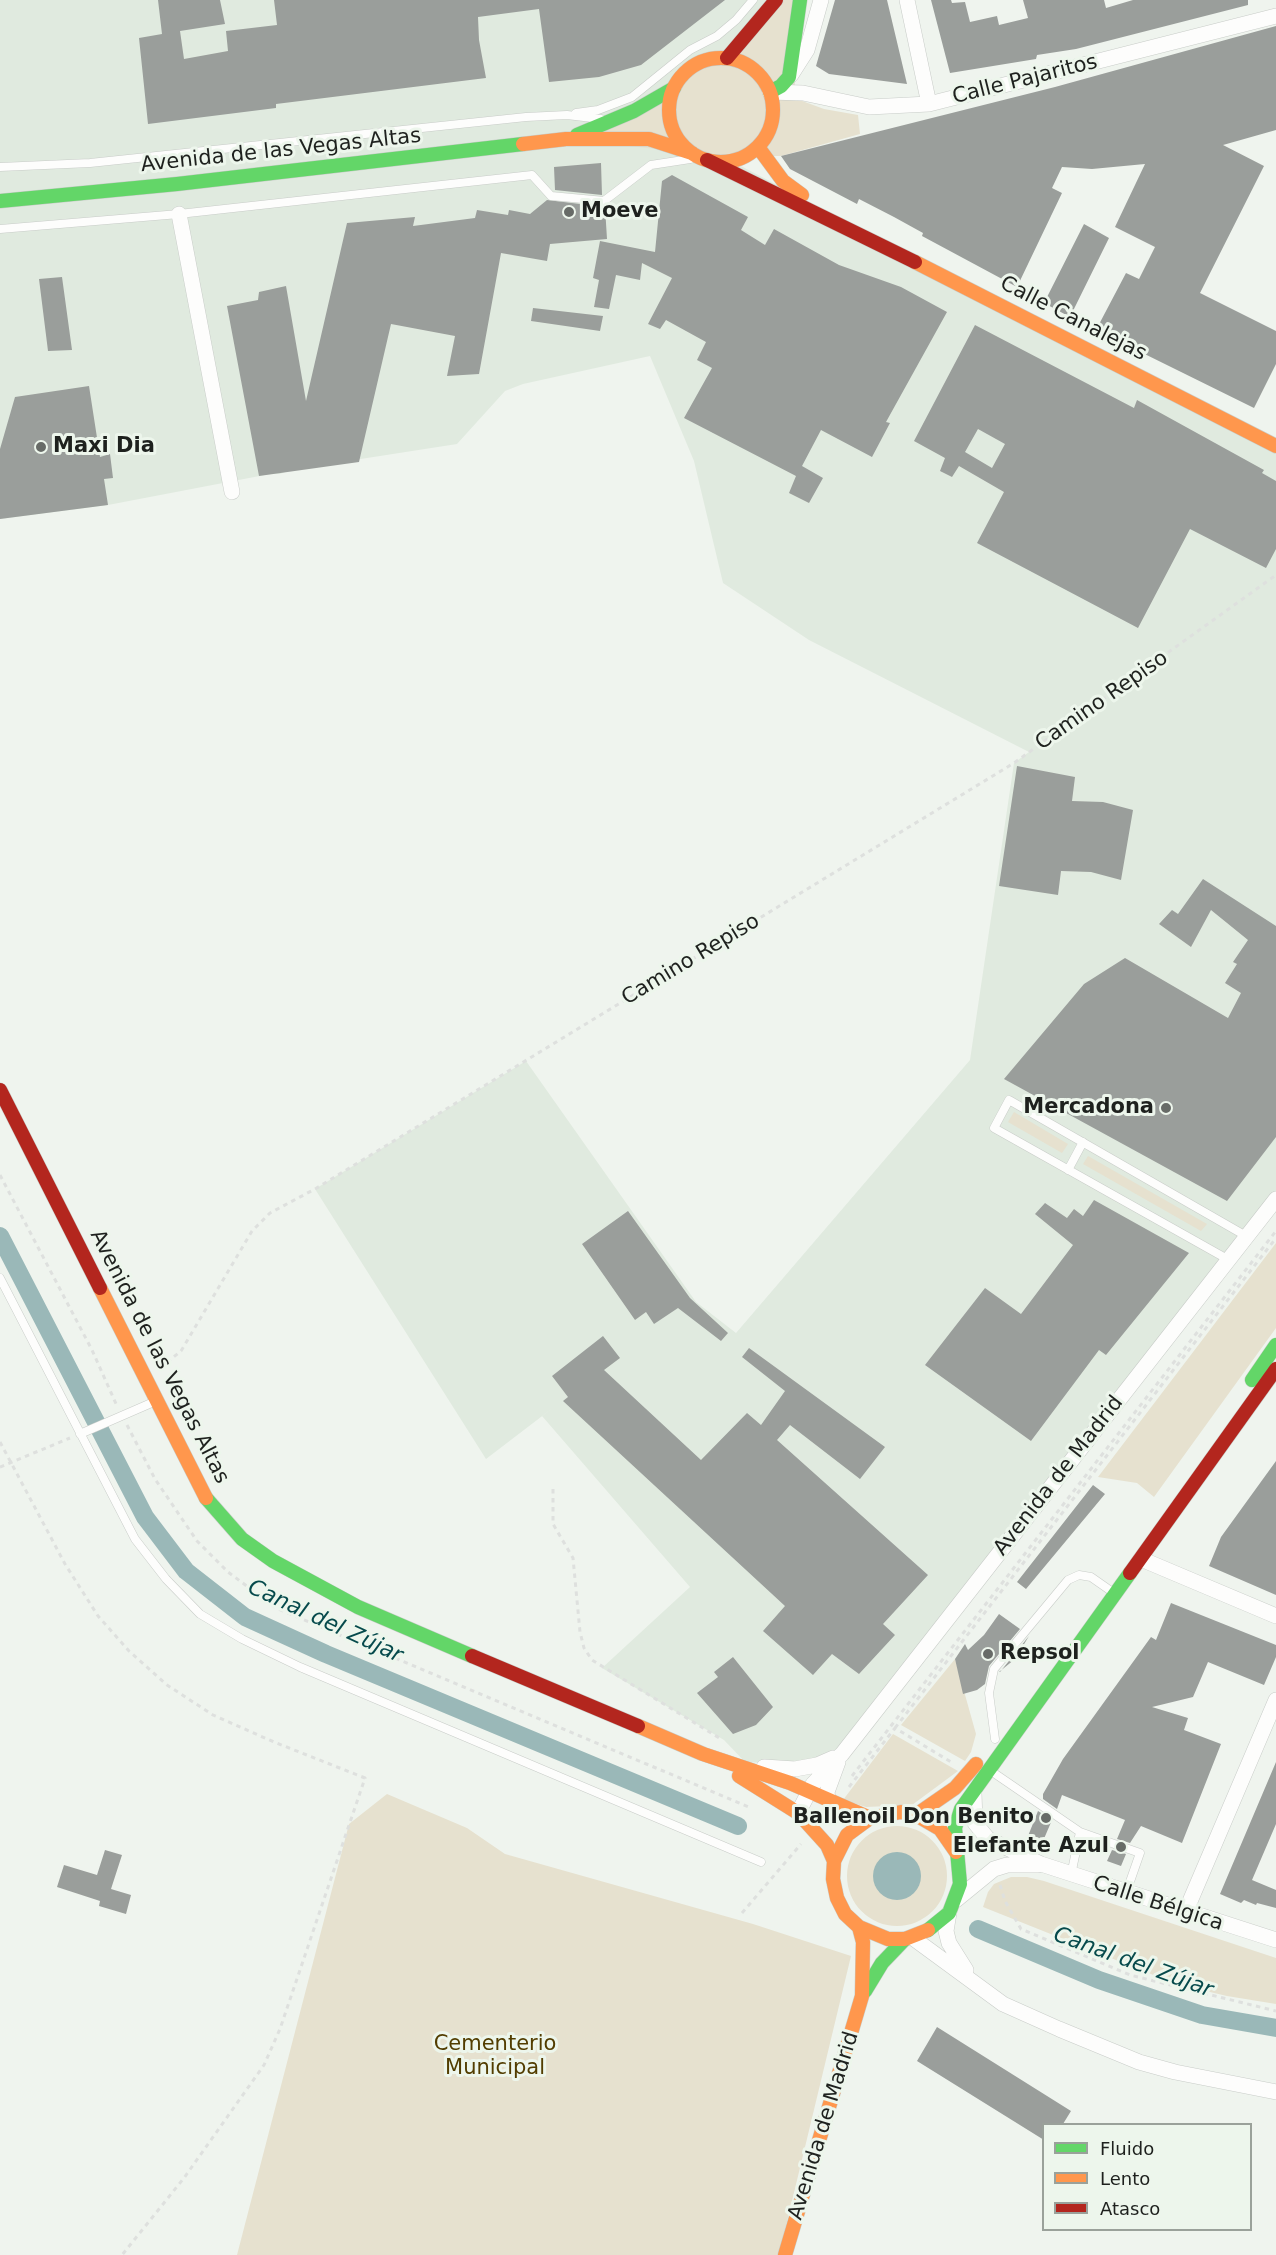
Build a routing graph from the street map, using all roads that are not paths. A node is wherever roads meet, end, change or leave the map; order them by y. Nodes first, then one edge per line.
1 (753, 0) edge
2 (776, 0) edge
3 (800, 0) edge
4 (821, 0) edge
5 (907, 0) edge
6 (1276, 16) edge
7 (728, 58) junction
8 (789, 77) junction
9 (674, 88) junction
10 (770, 92) junction
11 (929, 104) junction
12 (567, 115) junction
13 (611, 121) junction
14 (566, 140) junction
15 (758, 147) junction
16 (700, 157) junction
17 (0, 167) edge
18 (0, 201) edge
19 (179, 214) junction
20 (0, 229) edge
21 (852, 230) junction
22 (1276, 446) edge
23 (232, 492) dead end
24 (0, 1090) edge
25 (1083, 1142) junction
26 (1068, 1170) junction
27 (1276, 1198) edge
28 (1246, 1236) junction
29 (1229, 1260) junction
30 (0, 1278) edge
31 (1276, 1345) edge
32 (1276, 1369) edge
33 (158, 1401) junction
34 (80, 1434) junction
35 (1141, 1559) junction
36 (1110, 1590) junction
37 (1276, 1616) edge
38 (1276, 1700) edge
39 (995, 1739) junction
40 (703, 1754) junction
41 (842, 1754) junction
42 (988, 1770) junction
43 (975, 1788) junction
44 (809, 1791) junction
45 (833, 1801) junction
46 (798, 1814) junction
47 (916, 1815) junction
48 (870, 1818) junction
49 (1080, 1832) junction
50 (956, 1852) junction
51 (834, 1861) junction
52 (761, 1862) dead end
53 (1041, 1864) junction
54 (1071, 1875) junction
55 (1126, 1893) junction
56 (952, 1907) junction
57 (1185, 1913) junction
58 (859, 1927) junction
59 (909, 1938) junction
60 (1276, 1940) edge
61 (985, 1992) junction
62 (862, 1996) junction
63 (1276, 2091) edge
64 (785, 2255) edge

1 - 12 lane
2 - 7 main road
3 - 8 main road
4 - 8 street
5 - 11 street
6 - 11 street, Calle Pajaritos
7 - 9 main road
7 - 10 main road
8 - 10 main road
9 - 13 main road, Avenida de las Vegas Altas
9 - 16 main road
10 - 11 street, Calle Pajaritos
10 - 15 main road
12 - 13 lane
12 - 17 lane
13 - 14 main road, Avenida de las Vegas Altas
14 - 16 main road, Avenida de las Vegas Altas
14 - 18 main road, Avenida de las Vegas Altas
15 - 16 main road
15 - 21 main road, Calle Canalejas
16 - 19 lane
16 - 21 main road, Calle Canalejas
19 - 20 lane
19 - 23 street
21 - 22 main road, Calle Canalejas
24 - 33 main road, Avenida de las Vegas Altas
25 - 26 lane
25 - 26 lane
25 - 28 lane
26 - 29 lane
27 - 28 street, Avenida de Madrid
28 - 29 street, Avenida de Madrid
29 - 41 street, Avenida de Madrid
30 - 34 lane
31 - 36 main road
32 - 35 main road
33 - 34 lane
33 - 40 main road, Avenida de las Vegas Altas
34 - 52 lane
35 - 36 main road
35 - 37 street
36 - 39 main road
36 - 39 lane
36 - 42 main road
38 - 57 street
39 - 47 main road
40 - 41 street
40 - 44 main road
40 - 46 main road
41 - 44 street
41 - 45 street
42 - 43 main road
42 - 49 lane
43 - 50 main road
43 - 53 street, Calle Bélgica
44 - 45 main road
44 - 46 street
45 - 48 main road
46 - 51 main road
47 - 48 main road
47 - 50 main road
48 - 51 main road
49 - 54 lane
49 - 55 lane
50 - 56 main road
51 - 58 main road
53 - 54 street, Calle Bélgica
53 - 56 street
54 - 55 street, Calle Bélgica
55 - 57 street, Calle Bélgica
56 - 59 main road
56 - 61 street
57 - 60 street, Calle Bélgica
58 - 59 main road
58 - 62 main road
59 - 61 street
59 - 62 main road
61 - 63 street
62 - 64 main road, Avenida de Madrid

